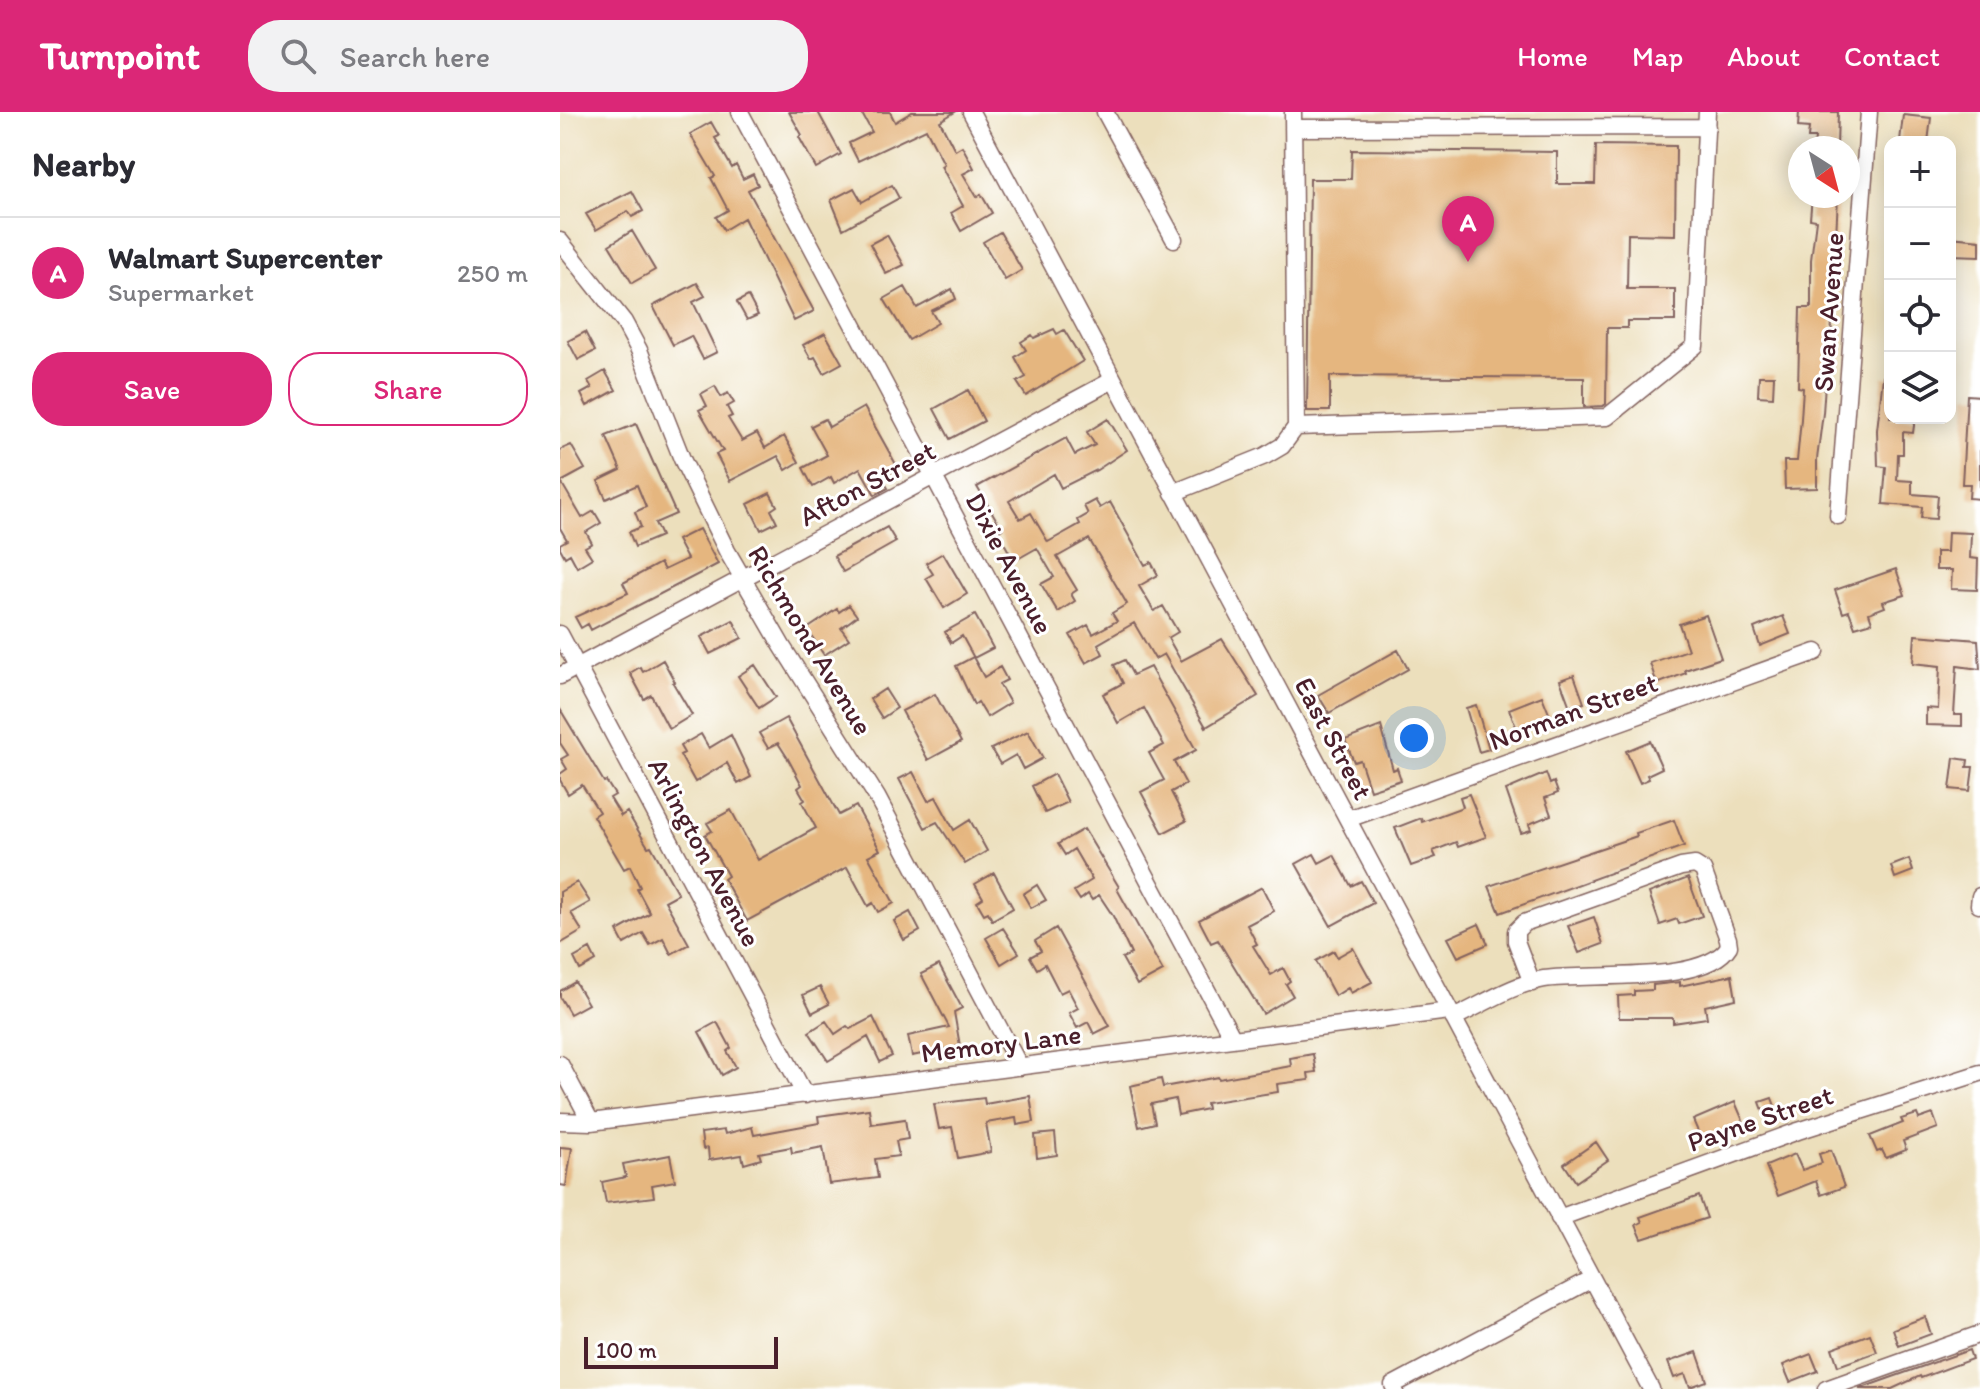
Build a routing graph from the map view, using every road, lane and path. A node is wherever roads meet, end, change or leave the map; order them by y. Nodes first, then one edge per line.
1 (740, 112) edge
2 (971, 112) edge
3 (1105, 112) edge
4 (1869, 112) edge
5 (1707, 119) edge
6 (1293, 120) edge
7 (1174, 239) dead end
8 (560, 241) edge
9 (1113, 380) junction
10 (1296, 427) junction
11 (934, 476) junction
12 (1173, 493) junction
13 (1838, 516) dead end
14 (743, 578) junction
15 (560, 634) edge
16 (1816, 652) dead end
17 (577, 666) junction
18 (560, 676) edge
19 (1348, 819) junction
20 (1980, 896) edge
21 (1979, 905) edge
22 (1532, 983) junction
23 (1451, 1015) junction
24 (1233, 1039) junction
25 (560, 1064) edge
26 (1020, 1067) junction
27 (1980, 1073) edge
28 (805, 1095) junction
29 (560, 1121) edge
30 (591, 1122) junction
31 (1559, 1218) junction
32 (1592, 1279) junction
33 (1980, 1334) edge
34 (1395, 1389) edge
35 (1651, 1389) edge
36 (1826, 1389) edge

1 - 11 street, Dixie Avenue
2 - 9 street, East Street
3 - 7 street
4 - 13 street, Swan Avenue
5 - 6 street
5 - 10 street
6 - 10 street
8 - 14 street, Richmond Avenue
9 - 11 street, Afton Street
9 - 12 street, East Street
10 - 12 street
11 - 14 street, Afton Street
11 - 24 street, Dixie Avenue
12 - 19 street, East Street
14 - 17 street, Afton Street
14 - 26 street, Richmond Avenue
15 - 17 street, Arlington Avenue
16 - 19 street, Norman Street
17 - 18 street, Afton Street
17 - 28 street, Arlington Avenue
19 - 23 street, East Street
20 - 21 street
22 - 22 street, Memory Lane
22 - 23 street, Memory Lane
23 - 24 street, Memory Lane
23 - 31 street, East Street
24 - 26 street, Memory Lane
25 - 30 street
26 - 28 street, Memory Lane
27 - 31 street, Payne Street
28 - 30 street, Memory Lane
29 - 30 street, Memory Lane
31 - 32 street, East Street
32 - 34 street
32 - 35 street, East Street
33 - 36 street

